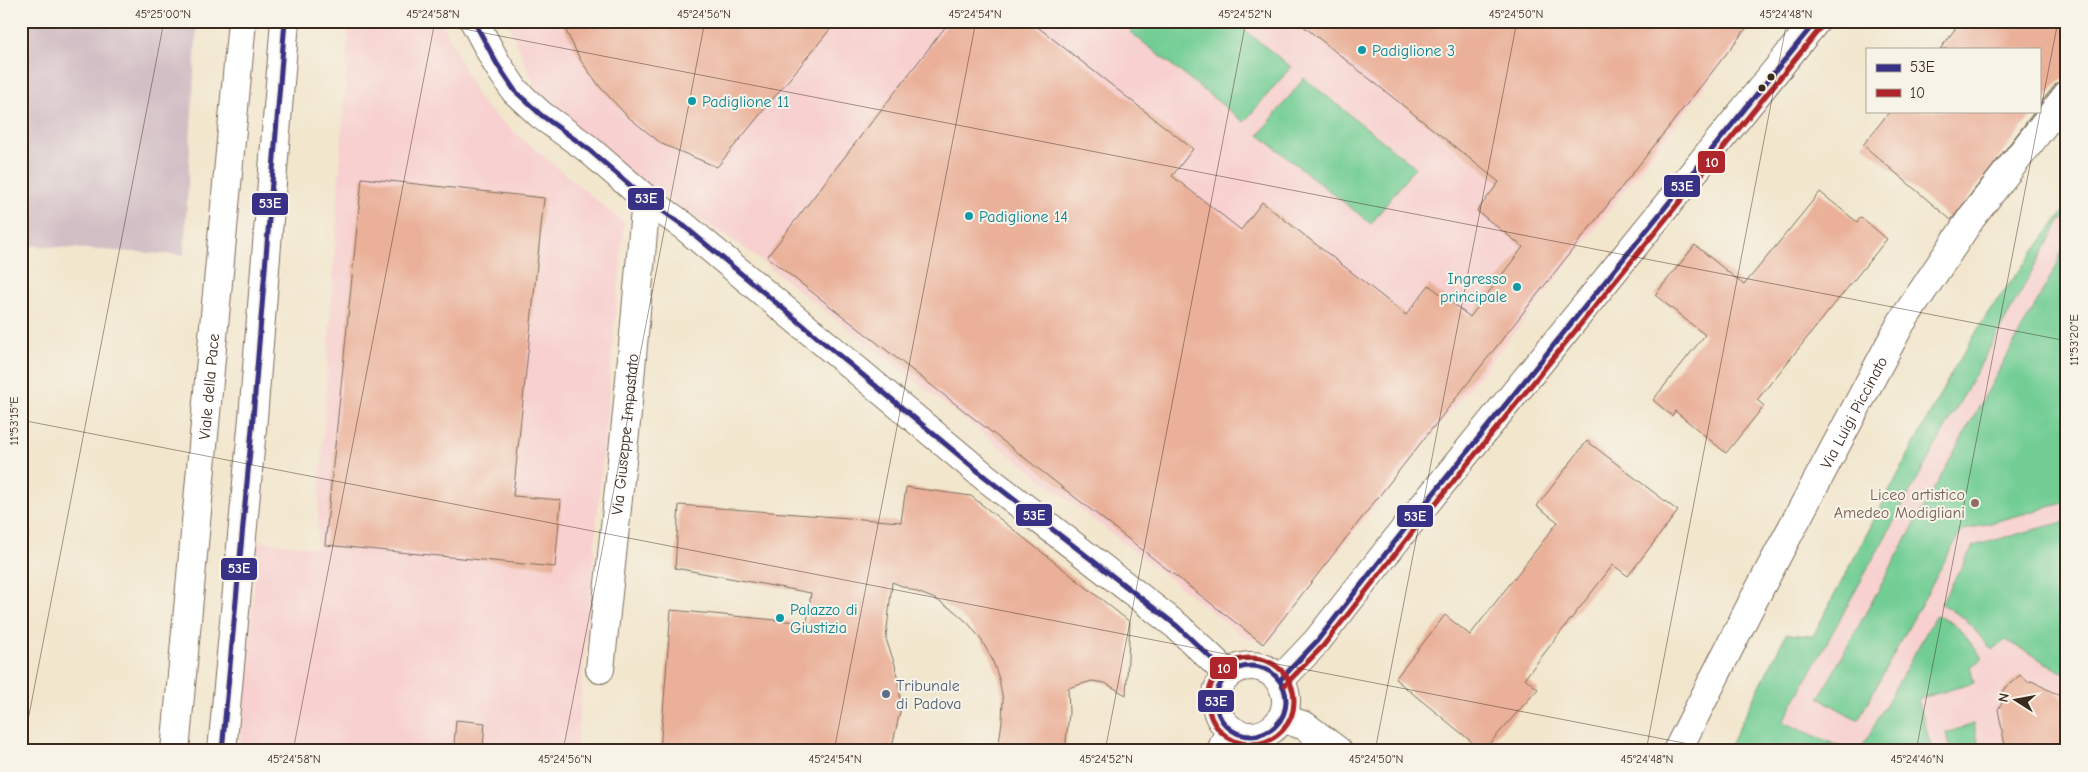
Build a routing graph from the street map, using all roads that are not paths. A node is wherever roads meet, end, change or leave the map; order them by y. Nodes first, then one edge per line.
1 (242, 21) edge
2 (285, 21) edge
3 (474, 21) edge
4 (1816, 21) edge
5 (2067, 95) edge
6 (646, 199) junction
7 (600, 669) dead end
8 (1228, 674) junction
9 (1280, 680) junction
10 (1282, 718) junction
11 (1226, 740) edge
12 (175, 751) edge
13 (222, 751) edge
14 (1338, 751) edge
15 (1677, 751) edge

1 - 12 street, Viale della Pace
2 - 13 street
3 - 6 street
4 - 9 street
5 - 15 street, Via Luigi Piccinato
6 - 7 street, Via Giuseppe Impastato
6 - 8 street
8 - 9 street
8 - 11 street
9 - 10 street
10 - 11 street
10 - 14 street

